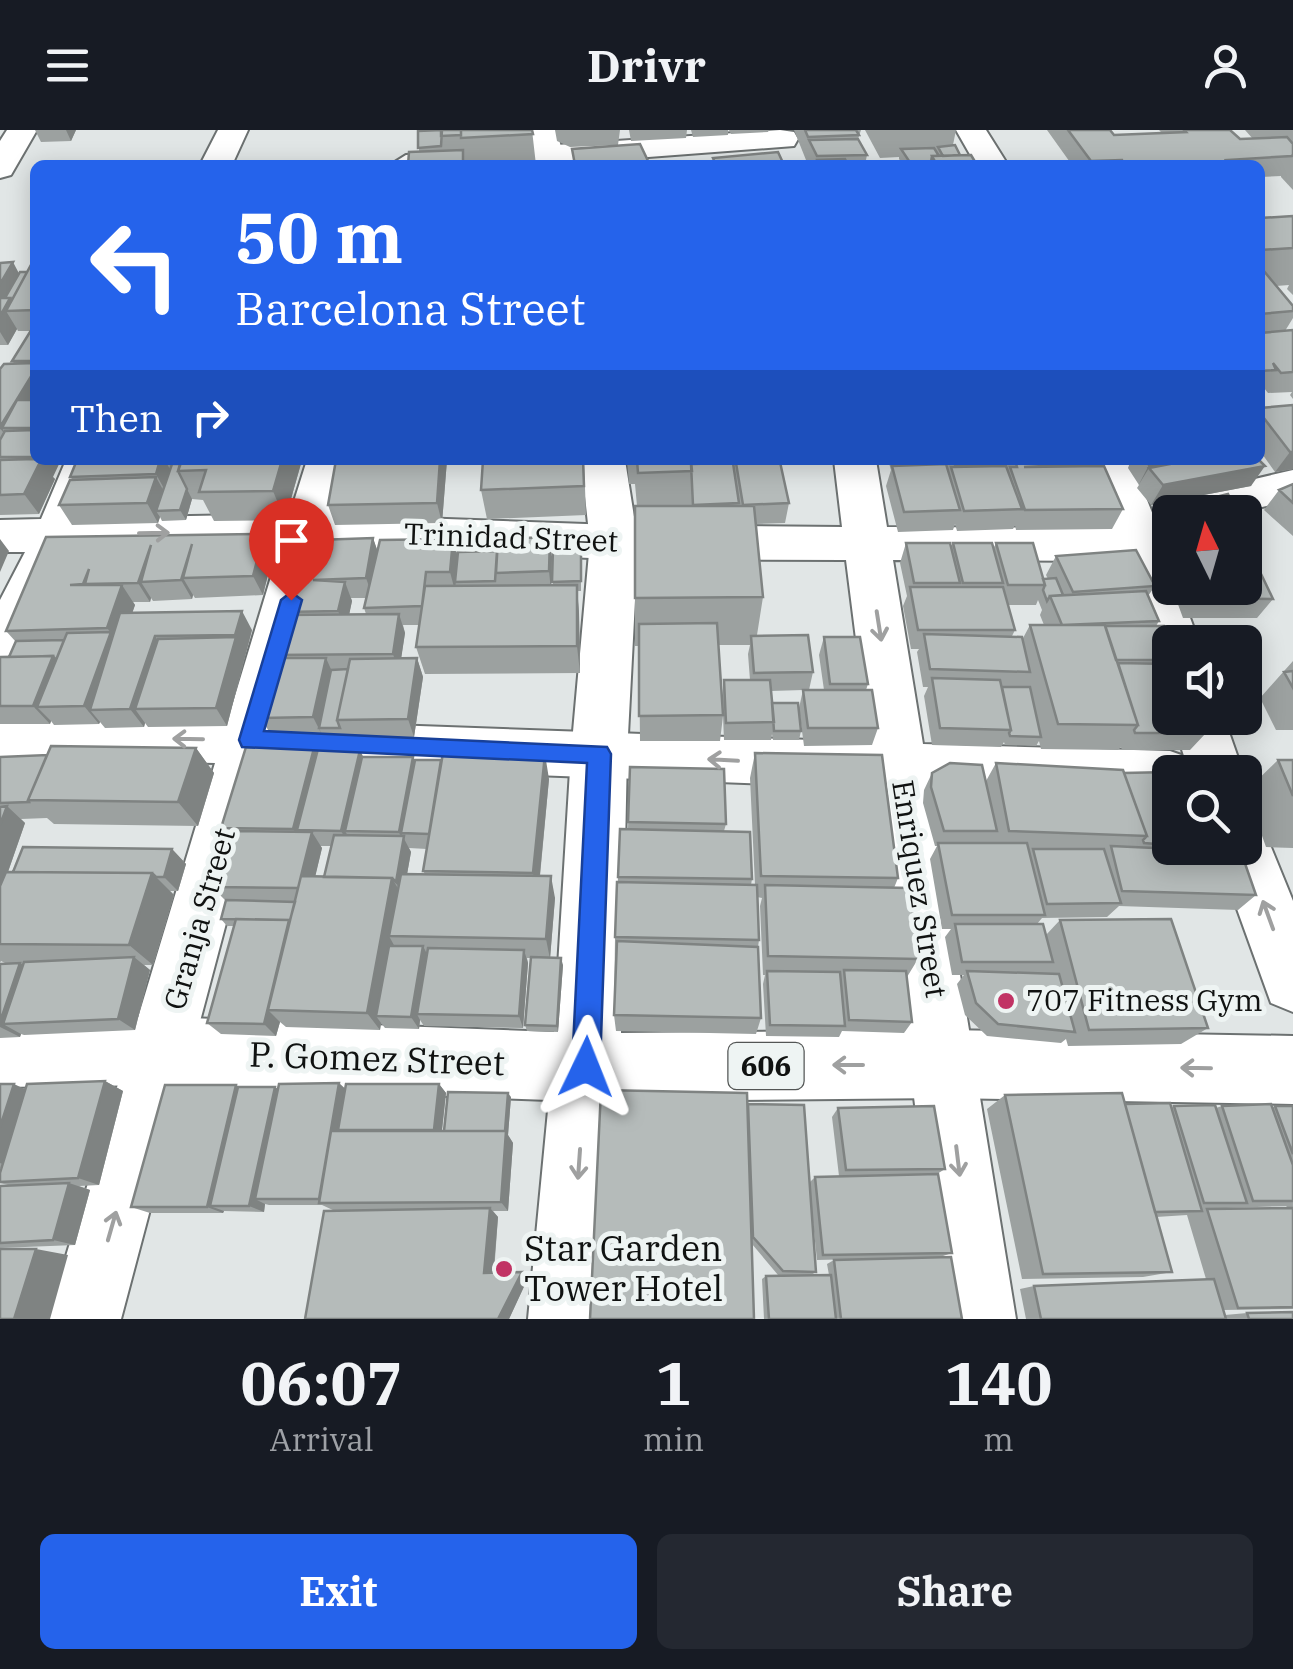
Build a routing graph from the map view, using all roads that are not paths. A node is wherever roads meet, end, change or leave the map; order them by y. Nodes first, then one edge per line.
1 (22, 130) edge
2 (234, 130) edge
3 (405, 130) edge
4 (971, 130) edge
5 (786, 145) edge
6 (545, 151) edge
7 (219, 160) edge
8 (399, 160) edge
9 (456, 160) edge
10 (989, 160) edge
11 (0, 168) edge
12 (84, 465) edge
13 (327, 465) edge
14 (604, 465) edge
15 (856, 465) edge
16 (1114, 465) edge
17 (1293, 485) edge
18 (1258, 495) edge
19 (1152, 520) edge
20 (1152, 524) edge
21 (312, 530) junction
22 (56, 534) junction
23 (0, 536) edge
24 (614, 542) junction
25 (866, 543) junction
26 (0, 648) edge
27 (0, 736) edge
28 (250, 740) junction
29 (599, 754) junction
30 (900, 768) junction
31 (1152, 774) edge
32 (1250, 865) edge
33 (1293, 982) edge
34 (164, 1051) junction
35 (0, 1053) edge
36 (945, 1064) junction
37 (586, 1067) junction
38 (1293, 1070) edge
39 (84, 1319) edge
40 (567, 1319) edge
41 (978, 1319) edge

1 - 11 street
2 - 7 street
3 - 8 street
4 - 10 street
5 - 6 street
6 - 9 street
12 - 22 street
13 - 21 street, Granja Street
14 - 24 main road
15 - 25 street, Enriquez Street
16 - 19 street
17 - 18 street, Trinidad Street
20 - 25 street, Trinidad Street
22 -> 21 street, Trinidad Street
21 - 24 street, Trinidad Street
21 - 28 street, Granja Street
22 - 23 street, Trinidad Street
22 - 26 street
24 - 25 street, Trinidad Street
24 - 29 main road
25 -> 30 street, Enriquez Street
28 -> 27 street
28 - 29 street
28 - 34 street, Granja Street
30 -> 29 street
29 - 37 main road
30 - 31 street
30 - 36 street, Enriquez Street
33 -> 32 street
34 - 35 main road, P. Gomez Street
34 - 37 main road, P. Gomez Street
39 -> 34 street, Granja Street
36 -> 37 main road, P. Gomez Street / 606
38 -> 36 main road, P. Gomez Street / 606
36 -> 41 street, Enriquez Street
37 -> 40 main road

